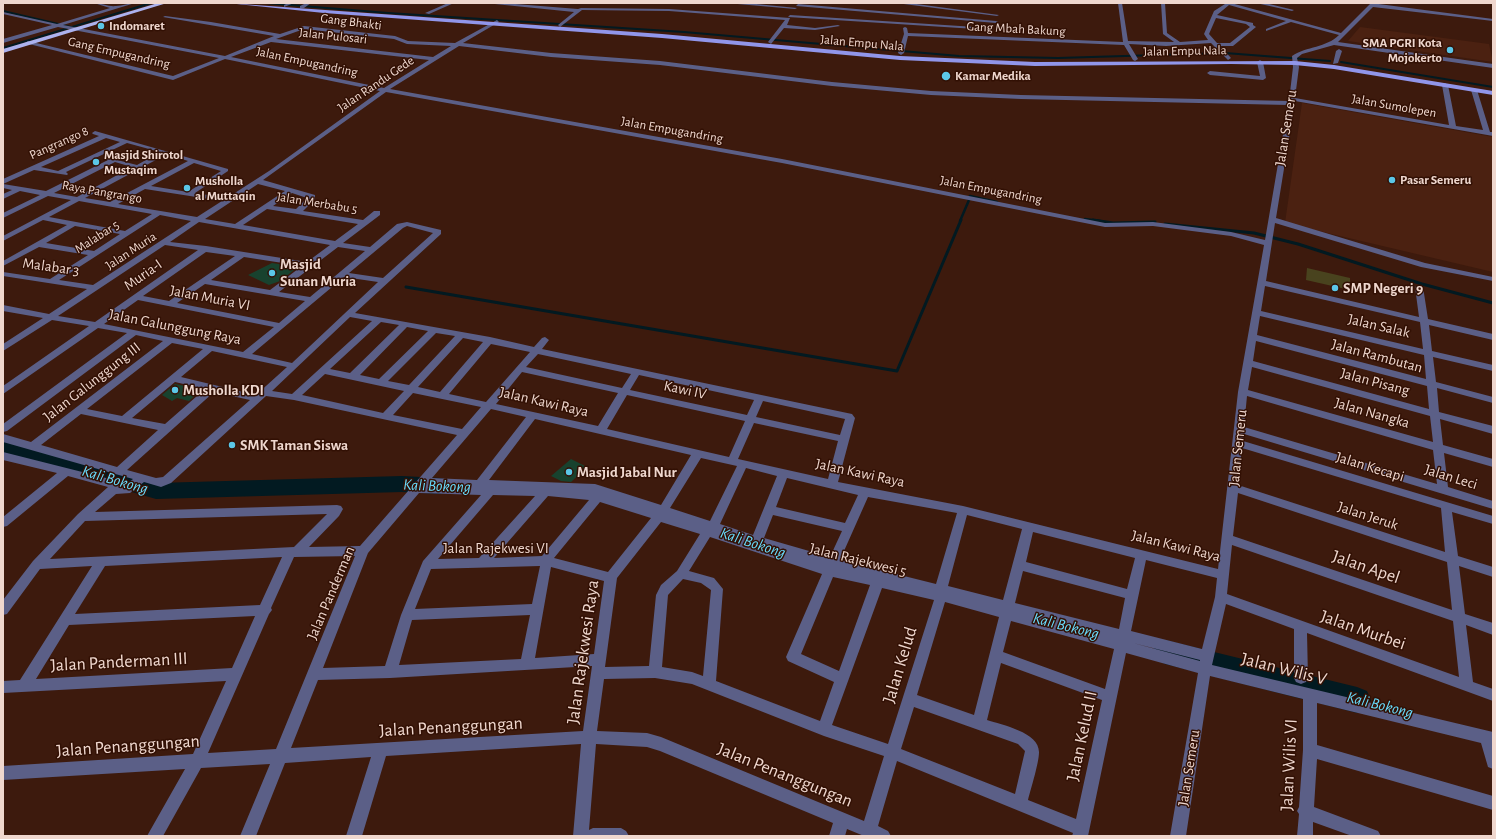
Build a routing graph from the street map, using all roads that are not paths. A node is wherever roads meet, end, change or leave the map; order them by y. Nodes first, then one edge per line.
1 (96, 3) edge
2 (133, 3) edge
3 (164, 3) edge
4 (229, 3) edge
5 (257, 3) edge
6 (452, 3) edge
7 (487, 3) edge
8 (728, 3) edge
9 (855, 3) edge
10 (898, 3) edge
11 (955, 3) edge
12 (1120, 3) edge
13 (1163, 3) edge
14 (1227, 3) edge
15 (1258, 3) edge
16 (289, 4) edge
17 (589, 4) edge
18 (908, 4) edge
19 (1373, 4) edge
20 (305, 5) edge
21 (798, 5) edge
22 (114, 8) junction
23 (581, 8) edge
24 (852, 9) junction
25 (322, 10) junction
26 (952, 10) junction
27 (334, 12) junction
28 (3, 13) edge
29 (427, 13) dead end
30 (980, 13) junction
31 (900, 14) junction
32 (997, 15) dead end
33 (1214, 16) junction
34 (165, 17) dead end
35 (789, 17) junction
36 (949, 19) junction
37 (964, 20) junction
38 (977, 20) junction
39 (1287, 20) junction
40 (1493, 20) edge
41 (497, 21) junction
42 (996, 22) dead end
43 (894, 23) junction
44 (1297, 23) junction
45 (58, 24) junction
46 (492, 24) junction
47 (904, 24) junction
48 (561, 25) junction
49 (783, 26) junction
50 (838, 26) dead end
51 (71, 28) junction
52 (964, 28) junction
53 (991, 29) dead end
54 (1284, 29) dead end
55 (1268, 30) dead end
56 (906, 34) junction
57 (1343, 35) junction
58 (280, 36) junction
59 (270, 40) junction
60 (3, 41) edge
61 (772, 41) junction
62 (1213, 42) junction
63 (28, 43) junction
64 (1126, 43) junction
65 (1179, 43) junction
66 (1334, 43) junction
67 (457, 44) junction
68 (3, 51) edge
69 (1339, 51) dead end
70 (901, 52) junction
71 (1225, 55) junction
72 (230, 56) junction
73 (1134, 57) junction
74 (434, 59) junction
75 (1295, 60) junction
76 (1104, 62) junction
77 (1260, 62) junction
78 (1335, 63) junction
79 (1493, 66) edge
80 (1210, 74) dead end
81 (1445, 85) junction
82 (1493, 88) edge
83 (387, 89) junction
84 (1474, 90) junction
85 (1493, 93) edge
86 (1292, 101) junction
87 (1454, 127) junction
88 (95, 133) dead end
89 (1490, 134) edge
90 (105, 136) junction
91 (127, 141) junction
92 (166, 152) junction
93 (98, 155) junction
94 (114, 160) junction
95 (194, 160) junction
96 (138, 166) junction
97 (34, 168) junction
98 (271, 172) joint
99 (59, 173) junction
100 (81, 177) junction
101 (257, 181) junction
102 (3, 182) edge
103 (3, 186) edge
104 (144, 187) junction
105 (18, 189) junction
106 (291, 191) junction
107 (47, 194) junction
108 (189, 194) junction
109 (3, 196) edge
110 (76, 199) junction
111 (227, 200) junction
112 (110, 205) junction
113 (266, 207) junction
114 (298, 212) junction
115 (377, 213) dead end
116 (157, 214) junction
117 (3, 216) edge
118 (42, 218) junction
119 (1271, 219) junction
120 (197, 221) junction
121 (363, 222) junction
122 (74, 224) junction
123 (235, 227) junction
124 (124, 233) junction
125 (3, 239) edge
126 (1267, 240) junction
127 (164, 243) junction
128 (37, 244) junction
129 (335, 244) junction
130 (206, 248) junction
131 (371, 250) junction
132 (93, 253) junction
133 (242, 255) junction
134 (3, 264) edge
135 (308, 265) junction
136 (3, 274) edge
137 (343, 274) junction
138 (1493, 280) edge
139 (52, 281) junction
140 (203, 281) junction
141 (385, 281) junction
142 (1262, 283) junction
143 (1419, 286) dead end
144 (95, 288) junction
145 (272, 293) junction
146 (135, 297) junction
147 (311, 300) junction
148 (170, 304) junction
149 (5, 310) edge
150 (1258, 312) junction
151 (348, 314) junction
152 (50, 316) junction
153 (379, 320) junction
154 (1424, 320) junction
155 (406, 324) junction
156 (96, 325) junction
157 (280, 326) junction
158 (434, 330) junction
159 (134, 332) junction
160 (461, 335) junction
161 (1253, 337) junction
162 (1493, 337) edge
163 (170, 340) junction
164 (490, 340) junction
165 (544, 340) dead end
166 (3, 348) edge
167 (210, 348) junction
168 (535, 351) junction
169 (1428, 352) junction
170 (246, 355) junction
171 (1248, 363) junction
172 (294, 366) junction
173 (1493, 368) edge
174 (520, 369) junction
175 (322, 370) junction
176 (637, 372) junction
177 (352, 377) junction
178 (173, 378) junction
179 (381, 382) junction
180 (1431, 385) junction
181 (212, 388) junction
182 (412, 388) junction
183 (3, 391) edge
184 (624, 392) junction
185 (1243, 392) junction
186 (443, 395) junction
187 (262, 396) junction
188 (294, 397) junction
189 (760, 397) junction
190 (1493, 400) edge
191 (488, 406) junction
192 (80, 411) junction
193 (1433, 413) junction
194 (533, 415) junction
195 (386, 416) junction
196 (750, 419) junction
197 (123, 420) junction
198 (165, 428) junction
199 (1239, 428) junction
200 (3, 429) edge
201 (1493, 430) edge
202 (600, 431) junction
203 (463, 433) junction
204 (3, 438) edge
205 (1271, 438) junction
206 (844, 439) junction
207 (1238, 443) junction
208 (32, 447) junction
209 (1438, 448) junction
210 (698, 453) junction
211 (1269, 453) junction
212 (3, 456) edge
213 (737, 462) junction
214 (1493, 463) edge
215 (67, 471) junction
216 (119, 471) junction
217 (784, 472) junction
218 (137, 482) junction
219 (832, 484) junction
220 (420, 485) junction
221 (485, 487) junction
222 (1234, 488) junction
223 (113, 490) junction
224 (1443, 490) junction
225 (545, 492) junction
226 (865, 492) junction
227 (598, 498) junction
228 (1493, 505) edge
229 (1446, 506) junction
230 (769, 510) junction
231 (963, 510) junction
232 (661, 513) junction
233 (82, 517) junction
234 (4, 520) edge
235 (1493, 520) edge
236 (1029, 526) junction
237 (848, 528) junction
238 (710, 530) junction
239 (1228, 539) junction
240 (757, 541) junction
241 (363, 551) junction
242 (294, 552) junction
243 (1142, 554) junction
244 (1453, 559) junction
245 (546, 561) junction
246 (101, 562) junction
247 (483, 562) junction
248 (37, 564) junction
249 (427, 564) junction
250 (1019, 565) junction
251 (831, 567) junction
252 (1493, 572) edge
253 (681, 574) junction
254 (1224, 575) junction
255 (610, 578) junction
256 (878, 581) junction
257 (941, 593) junction
258 (1132, 595) junction
259 (1221, 597) junction
260 (3, 610) edge
261 (266, 610) junction
262 (536, 610) junction
263 (1007, 610) junction
264 (406, 616) junction
265 (1459, 618) junction
266 (65, 620) junction
267 (1300, 627) junction
268 (1493, 629) edge
269 (1123, 640) junction
270 (995, 655) junction
271 (1206, 662) junction
272 (527, 664) junction
273 (598, 667) junction
274 (390, 672) junction
275 (655, 672) junction
276 (236, 674) junction
277 (315, 674) junction
278 (1301, 678) dead end
279 (842, 679) junction
280 (709, 683) junction
281 (24, 686) junction
282 (1467, 686) junction
283 (3, 687) edge
284 (1493, 695) edge
285 (1310, 696) junction
286 (1110, 697) junction
287 (910, 699) junction
288 (979, 724) junction
289 (824, 729) junction
290 (589, 737) junction
291 (1490, 738) edge
292 (381, 750) junction
293 (1310, 750) junction
294 (892, 752) junction
295 (280, 756) junction
296 (197, 761) junction
297 (1493, 762) edge
298 (3, 773) edge
299 (1020, 803) junction
300 (1493, 803) edge
301 (1305, 811) junction
302 (842, 819) junction
303 (869, 830) junction
304 (1081, 833) edge
305 (155, 836) edge
306 (248, 836) edge
307 (354, 836) edge
308 (581, 836) edge
309 (593, 836) edge
310 (620, 836) edge
311 (837, 836) edge
312 (883, 836) edge
313 (1178, 836) edge
314 (1305, 836) edge
315 (1373, 836) edge

1 - 22 street
2 - 22 street
3 - 51 highway
4 - 25 main road, Jalan Empu Nala
5 - 16 main road, Jalan Empu Nala
6 - 29 street
7 - 23 street
8 - 21 street
9 - 24 street
10 - 18 street
11 - 26 street
12 - 64 street
13 - 65 street
14 - 33 street
14 - 39 street
15 - 39 street
16 - 20 main road, Jalan Empu Nala
17 - 23 street
18 - 26 street
18 - 31 street
19 - 40 street
19 - 57 street
20 - 25 main road, Jalan Empu Nala
21 - 24 street
21 - 35 street
22 - 45 street
23 - 35 street
23 - 48 street
24 - 31 street
25 - 27 main road, Jalan Empu Nala
26 - 30 street
26 - 36 street
27 - 41 main road, Jalan Empu Nala
27 - 46 main road, Jalan Empu Nala
28 - 45 street, Jalan Empugandring
30 - 32 street
30 - 38 street
31 - 36 street
31 - 43 street
33 - 62 street
33 - 62 street, Gang Mbah Bakung
34 - 58 street
35 - 43 street
35 - 49 street
36 - 37 street
37 - 38 street
37 - 52 street
38 - 42 street
39 - 44 street
39 - 55 street
41 - 46 street, Jalan Randu Gede
41 - 48 main road, Jalan Empu Nala
43 - 47 street
44 - 54 street
44 - 57 street
45 - 51 street, Jalan Empugandring
45 - 60 street
46 - 67 street, Jalan Randu Gede
46 - 76 main road, Jalan Empu Nala
47 - 52 street
47 - 56 street
48 - 61 main road, Jalan Empu Nala
49 - 50 street
49 - 61 street
51 - 63 highway
51 - 72 street, Jalan Empugandring
52 - 53 street
56 - 64 street, Gang Mbah Bakung
56 - 70 street
57 - 66 street
58 - 59 street, Gang Bhakti
58 - 67 street, Gang Bhakti
59 - 72 street, Jalan Pulosari
59 - 74 street, Jalan Pulosari
61 - 70 main road, Jalan Empu Nala
62 - 65 street, Gang Mbah Bakung
62 - 71 street
63 - 68 highway
63 - 72 street, Gang Empugandring
64 - 65 street, Gang Mbah Bakung
64 - 73 street
66 - 75 street
66 - 79 street
67 - 74 street, Jalan Randu Gede
67 - 86 street, Gang Bhakti
69 - 78 street
70 - 76 main road, Jalan Empu Nala
71 - 73 main road, Jalan Empu Nala
71 - 75 main road, Jalan Empu Nala
72 - 83 street, Jalan Empugandring
73 - 76 main road, Jalan Empu Nala
74 - 83 street, Jalan Randu Gede
75 - 77 main road, Jalan Empu Nala
75 - 78 main road, Jalan Empu Nala
75 - 81 main road, Jalan Empu Nala
75 - 86 street, Jalan Semeru
76 - 77 main road, Jalan Empu Nala
77 - 80 street
78 - 82 main road, Jalan Empu Nala
81 - 84 main road, Jalan Empu Nala
81 - 87 street
83 - 98 street, Jalan Randu Gede
83 - 126 street, Jalan Empugandring
84 - 85 main road, Jalan Empu Nala
84 - 89 street
86 - 87 street, Jalan Sumolepen
86 - 119 street, Jalan Semeru
87 - 89 street, Jalan Sumolepen
88 - 90 street
90 - 91 street, Pangrango 8
90 - 97 street, Pangrango 8
91 - 92 street, Pangrango 8
91 - 93 street
92 - 95 street, Pangrango 8
92 - 96 street
93 - 94 street
93 - 99 street
94 - 96 street
94 - 100 street
95 - 104 street
95 - 108 street, Pangrango 8
96 - 110 street
97 - 99 street
97 - 102 street, Pangrango 8
98 - 101 street, Jalan Muria
99 - 100 street
100 - 107 street
101 - 106 street
101 - 111 street, Jalan Muria
103 - 105 street, Raya Pangrango
104 - 108 street
104 - 112 street
105 - 107 street, Raya Pangrango
105 - 109 street
106 - 113 street
106 - 114 street
107 - 110 street, Raya Pangrango
107 - 117 street
108 - 111 street
110 - 112 street, Raya Pangrango
110 - 118 street
111 - 120 street, Jalan Muria
112 - 116 street, Raya Pangrango
113 - 114 street, Jalan Merbabu 5
113 - 123 street
114 - 121 street, Jalan Merbabu 5
115 - 121 street
116 - 120 street, Raya Pangrango
116 - 124 street, Malabar 5
118 - 122 street
118 - 125 street
119 - 126 street, Jalan Semeru
119 - 138 street
120 - 123 street, Raya Pangrango
120 - 127 street, Jalan Muria
121 - 129 street
122 - 124 street
122 - 128 street
123 - 129 street, Raya Pangrango
124 - 132 street, Malabar 5
126 - 142 street, Jalan Semeru
127 - 130 street
127 - 144 street, Jalan Muria
128 - 132 street
128 - 134 street
129 - 131 street, Raya Pangrango
129 - 135 street
130 - 133 street
130 - 146 street, Muria-I
131 - 137 street
131 - 141 street
132 - 139 street, Malabar 5
133 - 135 street
133 - 140 street
135 - 145 street
136 - 139 street, Malabar 3
137 - 141 street
137 - 147 street
139 - 144 street, Malabar 3
140 - 145 street
140 - 148 street
141 - 151 street
142 - 150 street, Jalan Semeru
142 - 154 street
143 - 154 street
144 - 152 street, Jalan Muria
145 - 147 street
146 - 148 street, Jalan Muria VI
146 - 156 street, Muria-I
147 - 157 street
148 - 157 street, Jalan Muria VI
149 - 152 street, Jalan Galunggung Raya
150 - 161 street, Jalan Semeru
150 - 169 street, Jalan Salak
151 - 153 street
151 - 172 street
152 - 156 street, Jalan Galunggung Raya
152 - 166 street, Jalan Muria
153 - 155 street
153 - 175 street
154 - 162 street
154 - 169 street
155 - 158 street
155 - 177 street
156 - 159 street, Jalan Galunggung Raya
156 - 183 street, Muria-I
157 - 170 street
158 - 160 street
158 - 179 street
159 - 163 street, Jalan Galunggung Raya
159 - 200 street
160 - 164 street
160 - 182 street
161 - 171 street, Jalan Semeru
161 - 180 street, Jalan Rambutan
163 - 167 street, Jalan Galunggung Raya
163 - 192 street, Jalan Galunggung III
164 - 168 street
164 - 186 street
165 - 168 street, Jalan Panderman
167 - 170 street, Jalan Galunggung Raya
167 - 178 street
168 - 174 street, Jalan Panderman
168 - 176 street
169 - 173 street, Jalan Salak
169 - 180 street
170 - 172 street, Jalan Galunggung Raya
171 - 185 street, Jalan Semeru
171 - 193 street, Jalan Pisang
172 - 187 street
174 - 184 street, Kawi IV
174 - 191 street, Jalan Panderman
175 - 177 street, Jalan Kawi Raya
175 - 188 street
176 - 184 street
176 - 189 street
177 - 179 street, Jalan Kawi Raya
178 - 181 street
178 - 197 street
179 - 182 street, Jalan Kawi Raya
180 - 190 street, Jalan Rambutan
180 - 193 street
181 - 187 street
181 - 198 street
182 - 186 street, Jalan Kawi Raya
182 - 195 street
184 - 196 street, Kawi IV
184 - 202 street
185 - 199 street, Jalan Semeru
185 - 209 street, Jalan Nangka
186 - 191 street, Jalan Kawi Raya
187 - 188 street
187 - 218 street
188 - 195 street
189 - 196 street
189 - 206 street
191 - 194 street, Jalan Kawi Raya
191 - 203 street, Jalan Panderman
192 - 197 street
192 - 208 street, Jalan Galunggung III
193 - 201 street, Jalan Pisang
193 - 209 street
194 - 202 street, Jalan Kawi Raya
194 - 221 street
195 - 203 street
196 - 206 street, Kawi IV
196 - 213 street
197 - 198 street
198 - 216 street
199 - 205 street, Jalan Leci
199 - 207 street, Jalan Semeru
202 - 210 street, Jalan Kawi Raya
203 - 220 street, Jalan Panderman
204 - 208 street
205 - 211 street
205 - 224 street, Jalan Leci
206 - 219 street
207 - 211 street, Jalan Kecapi
207 - 222 street, Jalan Semeru
208 - 216 street
209 - 214 street, Jalan Nangka
209 - 224 street
210 - 213 street, Jalan Kawi Raya
210 - 232 street, Jalan Rajekwesi Raya
211 - 229 street, Jalan Kecapi
212 - 215 street
213 - 217 street, Jalan Kawi Raya
213 - 238 street
215 - 223 street
215 - 234 street
216 - 218 street
217 - 219 street, Jalan Kawi Raya
217 - 230 street
218 - 223 street
219 - 226 street, Jalan Kawi Raya
220 - 221 street, Jalan Rajekwesi 5
220 - 241 street, Jalan Panderman
221 - 225 street, Jalan Rajekwesi 5
221 - 232 street
221 - 249 street
222 - 239 street, Jalan Semeru
222 - 244 street, Jalan Jeruk
223 - 233 street
224 - 228 street, Jalan Leci
225 - 227 street, Jalan Rajekwesi 5
225 - 247 street
226 - 231 street, Jalan Kawi Raya
226 - 237 street
227 - 232 street, Jalan Rajekwesi 5
227 - 245 street
229 - 235 street, Jalan Kecapi
229 - 244 street
230 - 237 street
230 - 240 street
231 - 236 street, Jalan Kawi Raya
231 - 257 street, Jalan Kelud
232 - 238 street, Jalan Rajekwesi 5
232 - 255 street, Jalan Rajekwesi Raya
233 - 242 street
233 - 248 street
236 - 243 street, Jalan Kawi Raya
236 - 250 street
237 - 251 street
238 - 240 street
238 - 251 street, Jalan Rajekwesi 5
238 - 253 street
239 - 254 street, Jalan Semeru
239 - 265 street, Jalan Apel
240 - 251 street
241 - 242 street
241 - 277 street, Jalan Panderman
242 - 246 street
242 - 261 street
243 - 254 street, Jalan Kawi Raya
243 - 258 street, Jalan Kelud II
244 - 252 street, Jalan Jeruk
244 - 265 street
245 - 247 street, Jalan Rajekwesi VI
245 - 255 street, Jalan Rajekwesi VI
245 - 262 street
246 - 248 street
246 - 266 street
247 - 249 street, Jalan Rajekwesi VI
248 - 260 street
249 - 264 street
250 - 258 street
250 - 263 street
251 - 256 street, Jalan Rajekwesi 5
251 - 257 street
251 - 279 street
253 - 275 street
253 - 280 street
254 - 259 street, Jalan Semeru
255 - 273 street, Jalan Rajekwesi Raya
256 - 257 street, Jalan Rajekwesi 5
256 - 279 street
257 - 263 street, Jalan Wilis V
257 - 287 street, Jalan Kelud
258 - 269 street, Jalan Kelud II
259 - 267 street, Jalan Murbei
259 - 271 street, Jalan Semeru
261 - 266 street
261 - 276 street
262 - 264 street
262 - 272 street
263 - 269 street, Jalan Wilis V
263 - 270 street
264 - 274 street
265 - 268 street, Jalan Apel
265 - 282 street
266 - 281 street
267 - 278 street
267 - 282 street, Jalan Murbei
269 - 271 street, Jalan Wilis V
269 - 286 street, Jalan Kelud II
270 - 286 street
270 - 288 street
271 - 285 street, Jalan Wilis V
271 - 313 street, Jalan Semeru
272 - 273 street
272 - 274 street
273 - 275 street
273 - 290 street, Jalan Rajekwesi Raya
274 - 277 street
275 - 280 street
276 - 281 street, Jalan Panderman III
276 - 296 street
277 - 295 street, Jalan Panderman
279 - 289 street
280 - 289 street
281 - 283 street, Jalan Panderman III
282 - 284 street, Jalan Murbei
285 - 291 street, Jalan Wilis V
285 - 293 street, Jalan Wilis VI
286 - 304 street, Jalan Kelud II
287 - 288 street
287 - 294 street, Jalan Kelud
288 - 299 street
289 - 294 street
290 - 292 street, Jalan Penanggungan
290 - 302 street, Jalan Penanggungan
290 - 308 street, Jalan Rajekwesi Raya
291 - 297 street
292 - 295 street, Jalan Penanggungan
292 - 307 street
293 - 300 street
293 - 301 street, Jalan Wilis VI
294 - 299 street
294 - 303 street, Jalan Kelud
295 - 296 street, Jalan Penanggungan
295 - 306 street, Jalan Panderman
296 - 298 street, Jalan Penanggungan
296 - 305 street
299 - 304 street
301 - 314 street, Jalan Wilis VI
301 - 315 street
302 - 303 street, Jalan Penanggungan
302 - 311 street
303 - 312 street, Jalan Penanggungan
309 - 310 street

